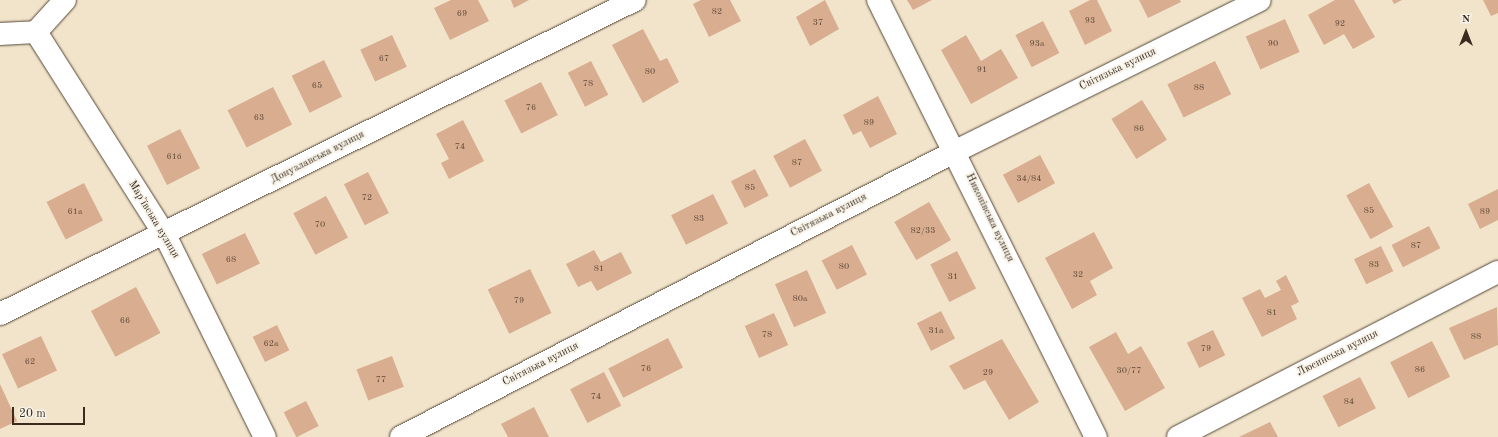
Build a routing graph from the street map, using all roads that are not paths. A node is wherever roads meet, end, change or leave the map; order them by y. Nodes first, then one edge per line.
1 (65, 0) edge
2 (634, 0) edge
3 (878, 0) edge
4 (1260, 0) edge
5 (36, 32) junction
6 (0, 34) edge
7 (956, 151) junction
8 (164, 235) junction
9 (1498, 272) edge
10 (0, 314) edge
11 (266, 437) edge
12 (401, 437) edge
13 (1096, 437) edge
14 (1178, 437) edge

1 - 5 street
2 - 8 street, Донузлавська вулиця
3 - 7 street, Никонівська вулиця
4 - 7 street, Світязька вулиця
5 - 6 street
5 - 8 street, Мар'ївська вулиця
7 - 12 street, Світязька вулиця
7 - 13 street, Никонівська вулиця
8 - 10 street, Донузлавська вулиця
8 - 11 street, Мар'ївська вулиця
9 - 14 street, Люсинська вулиця

